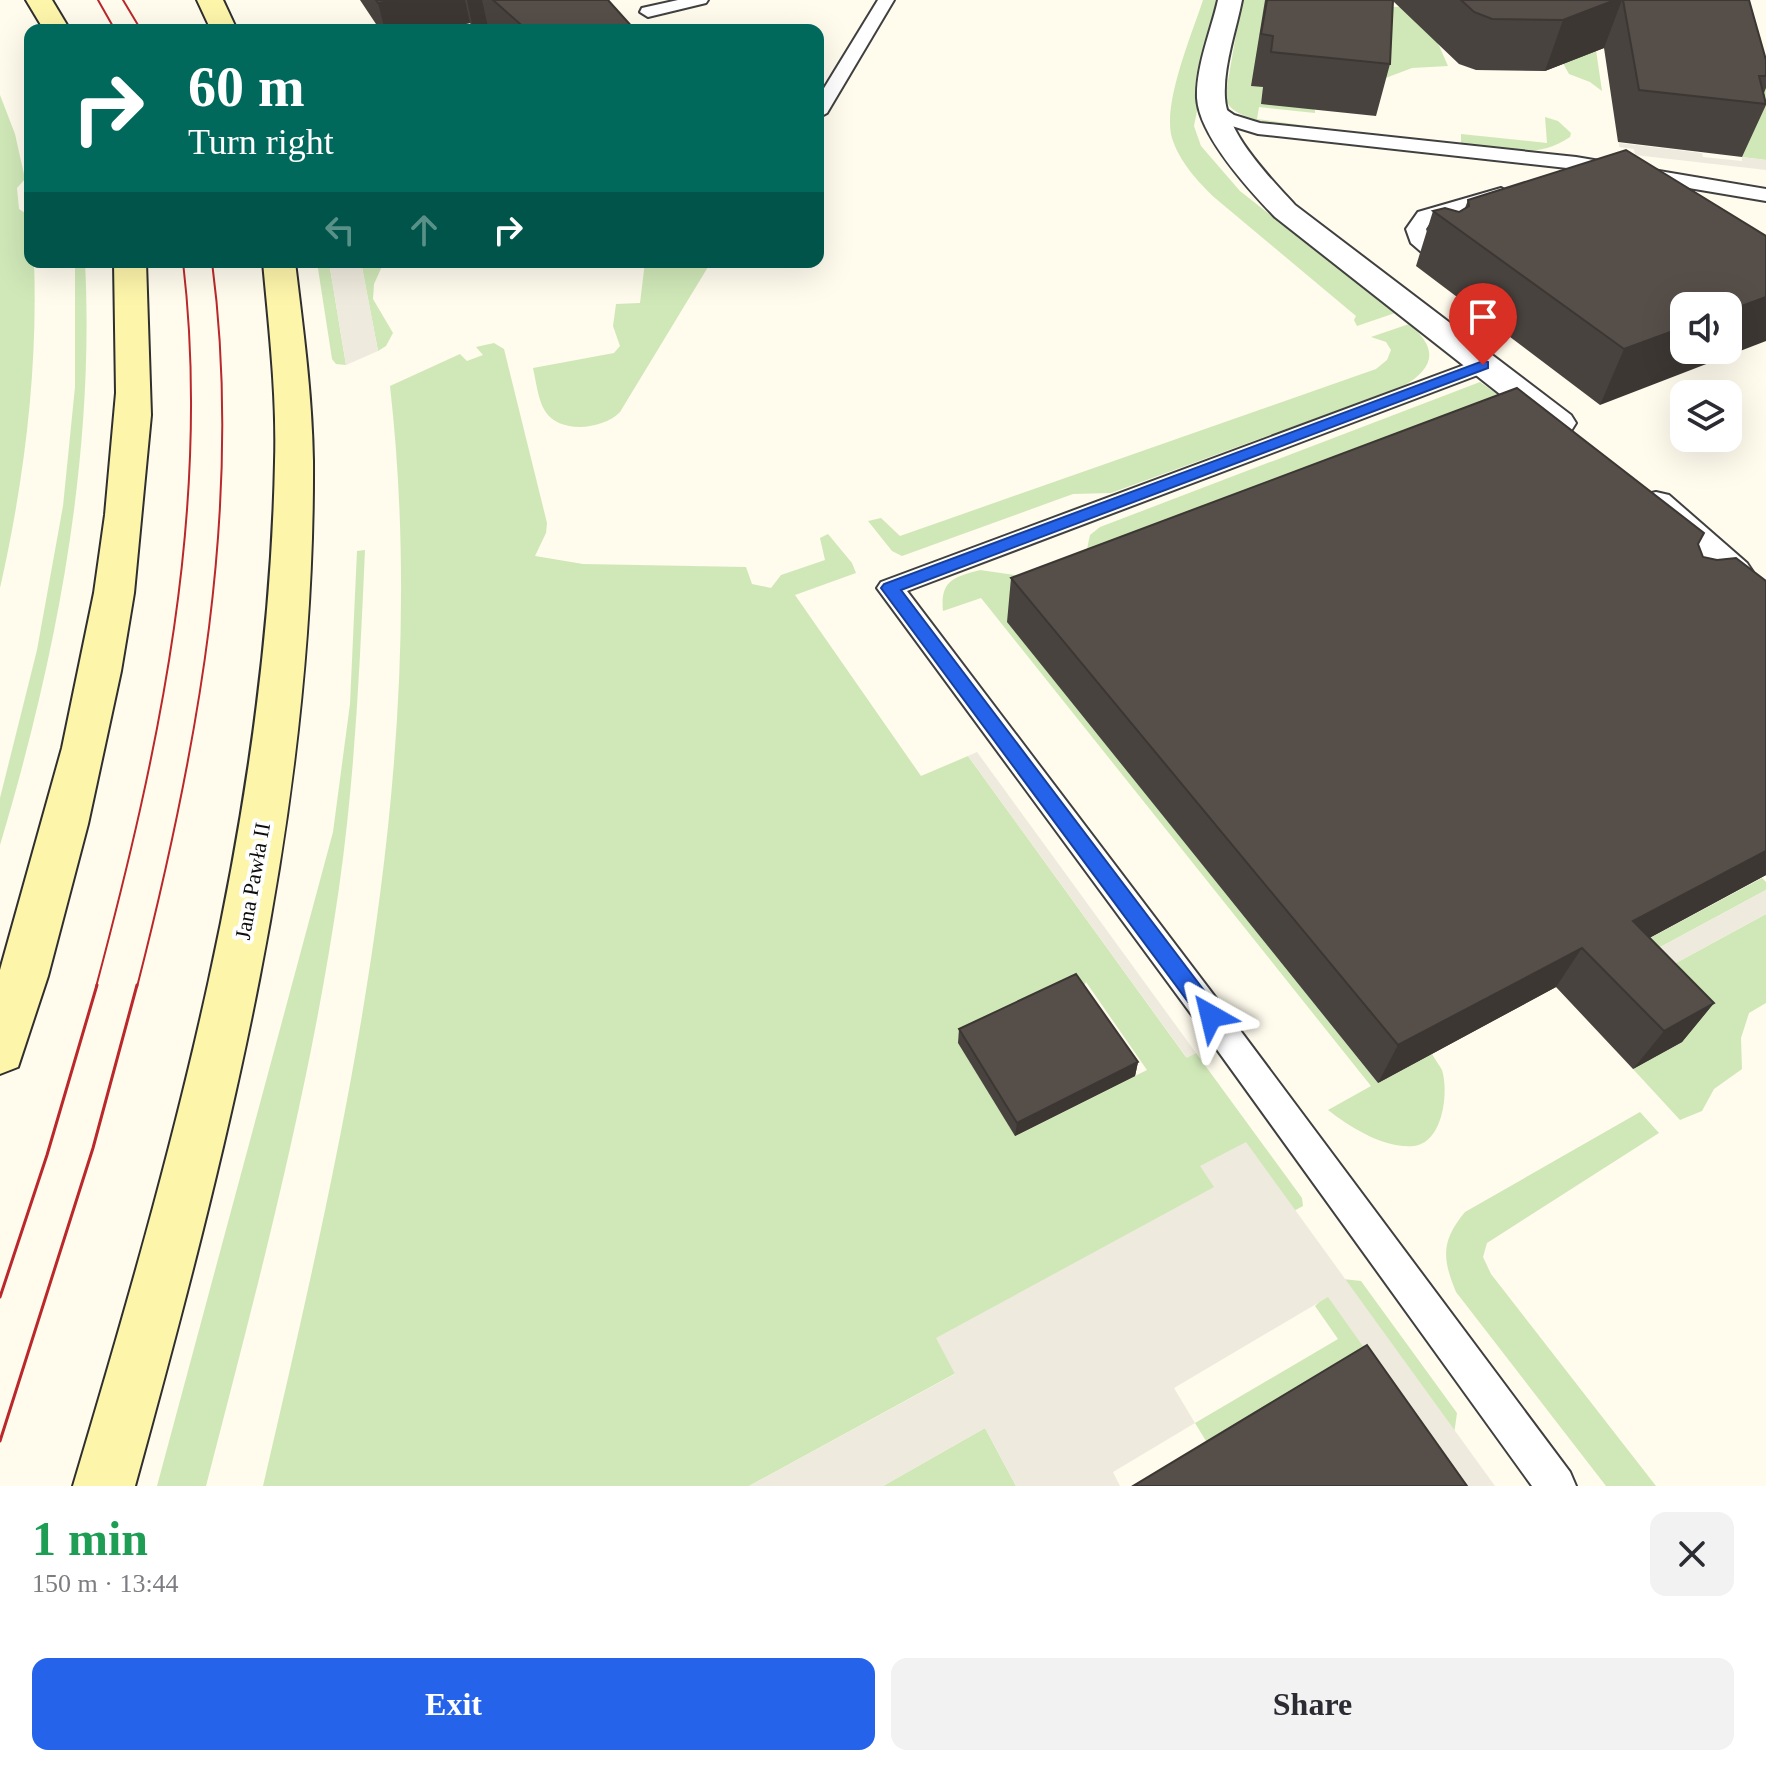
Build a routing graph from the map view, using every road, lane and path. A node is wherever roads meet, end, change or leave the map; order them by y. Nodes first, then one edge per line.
1 (39, 0) edge
2 (210, 0) edge
3 (700, 0) edge
4 (886, 0) edge
5 (1230, 0) edge
6 (648, 12) dead end
7 (53, 24) edge
8 (221, 24) edge
9 (824, 103) edge
10 (1212, 105) junction
11 (1594, 166) junction
12 (1552, 179) edge
13 (1704, 182) junction
14 (1766, 184) edge
15 (1524, 187) edge
16 (1766, 195) edge
17 (1440, 258) edge
18 (130, 268) edge
19 (280, 268) edge
20 (1483, 365) junction
21 (1590, 448) edge
22 (1626, 478) edge
23 (1750, 565) edge
24 (1695, 590) edge
25 (0, 1051) edge
26 (104, 1486) edge
27 (1556, 1486) edge

1 - 7 main road
2 - 8 main road
3 - 6 lane
4 - 9 lane
5 - 10 street
10 - 11 lane
10 - 20 street
11 - 12 lane
11 - 13 lane
13 - 14 lane
13 - 16 lane
15 - 17 lane
18 - 25 main road
19 - 26 main road, Jana Pawła II
20 - 21 street
20 - 27 lane
22 - 23 street
23 - 24 street

